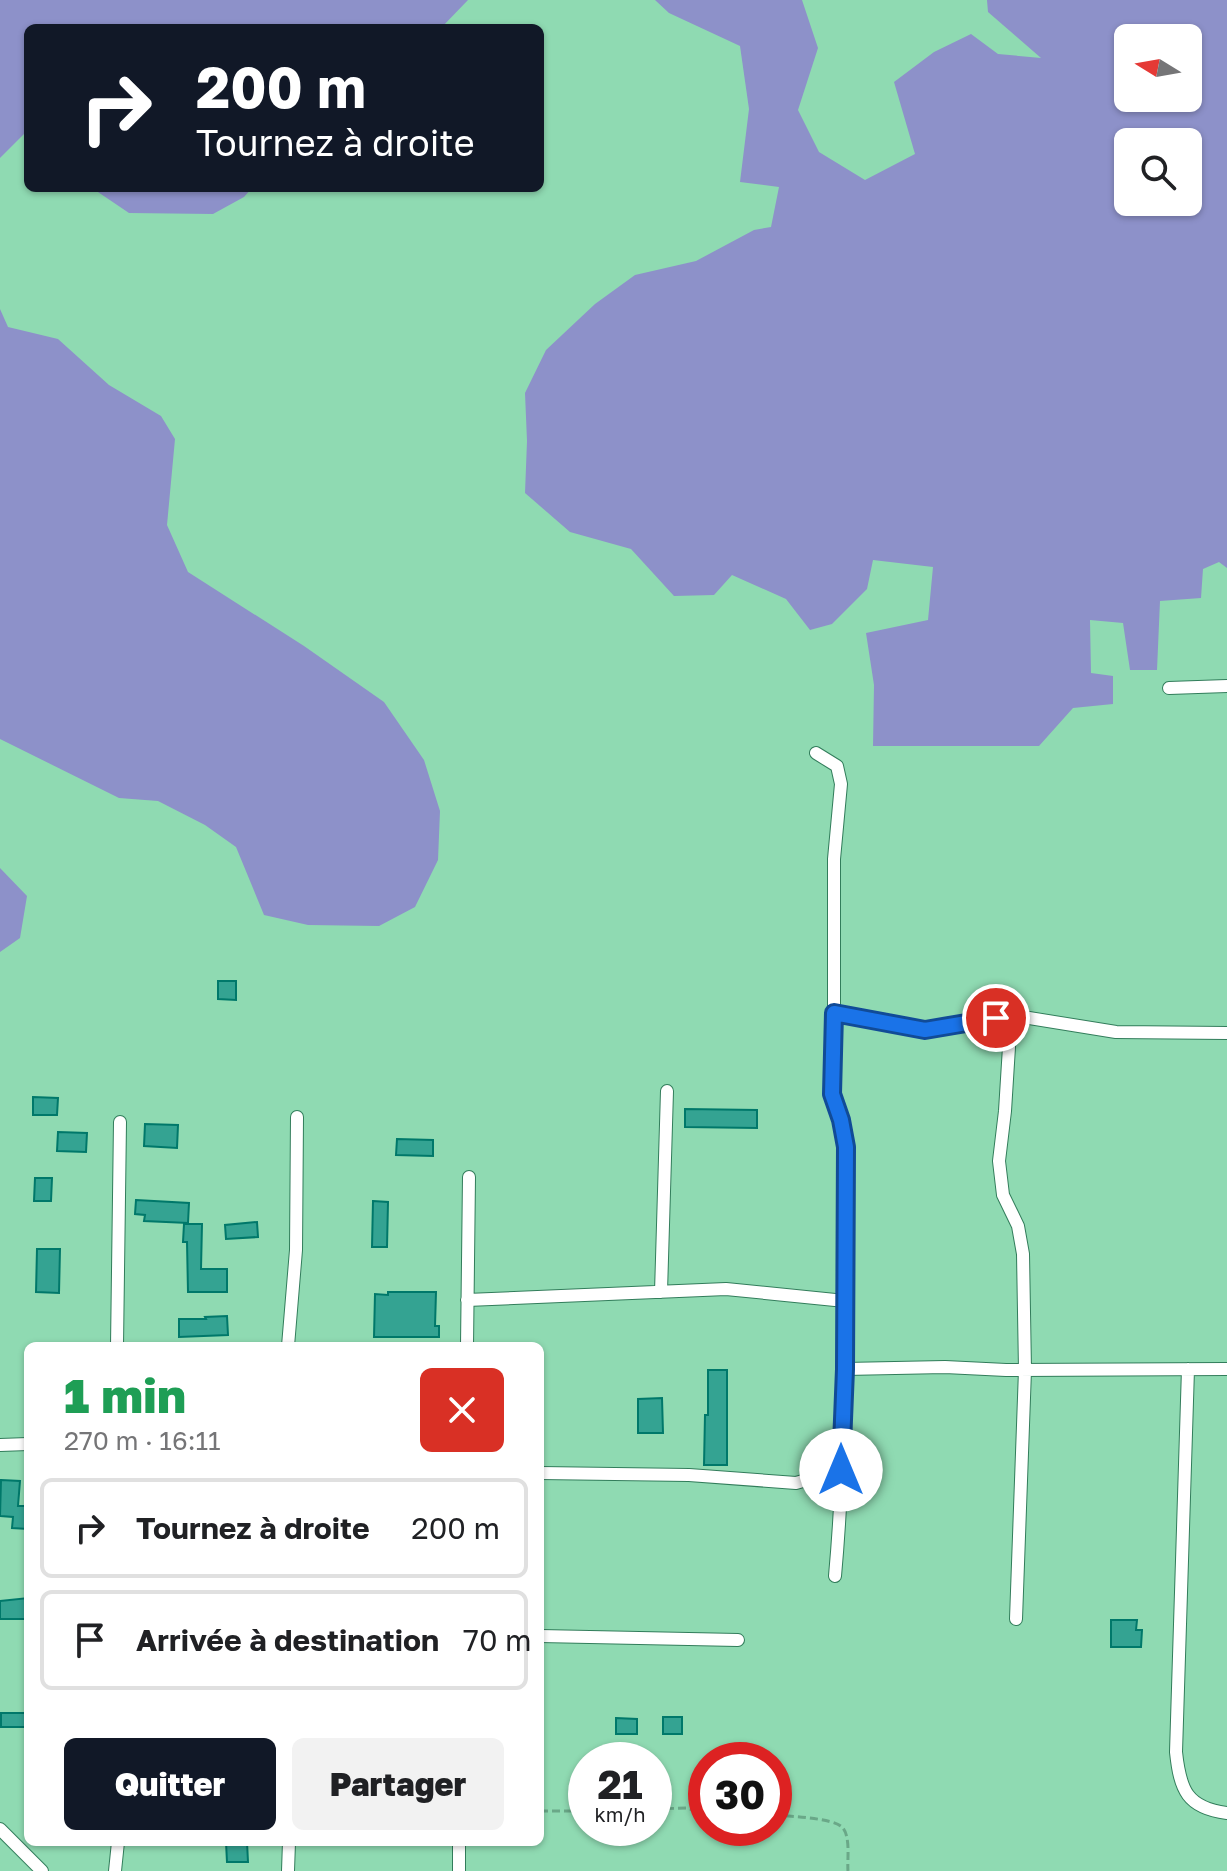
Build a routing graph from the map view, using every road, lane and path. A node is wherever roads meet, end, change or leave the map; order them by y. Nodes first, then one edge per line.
1 (1227, 686) edge
2 (1169, 688) dead end
3 (816, 753) dead end
4 (834, 1013) junction
5 (1011, 1015) junction
6 (1227, 1033) edge
7 (667, 1091) dead end
8 (297, 1117) dead end
9 (120, 1122) dead end
10 (469, 1177) dead end
11 (661, 1292) junction
12 (467, 1300) junction
13 (845, 1301) junction
14 (117, 1342) edge
15 (288, 1342) edge
16 (467, 1342) edge
17 (845, 1369) junction
18 (1188, 1369) junction
19 (1227, 1369) edge
20 (1025, 1370) junction
21 (24, 1444) edge
22 (0, 1445) edge
23 (841, 1470) junction
24 (544, 1473) edge
25 (835, 1576) dead end
26 (1016, 1619) dead end
27 (544, 1636) edge
28 (738, 1640) dead end
29 (544, 1811) edge
30 (568, 1811) edge
31 (1227, 1813) edge
32 (792, 1817) edge
33 (0, 1829) edge
34 (118, 1846) edge
35 (289, 1846) edge
36 (459, 1846) edge
37 (42, 1871) edge
38 (115, 1871) edge
39 (288, 1871) edge
40 (459, 1871) edge
41 (848, 1871) edge

1 - 2 street
3 - 4 street
4 - 5 street
4 - 13 street
5 - 6 street
5 - 20 street
7 - 11 street
8 - 15 street
9 - 14 street
10 - 12 street
11 - 12 street
11 - 13 street
12 - 16 street
13 - 17 street
17 - 20 street
17 - 23 street
18 - 19 street
18 - 20 street
18 - 31 street
20 - 26 street
21 - 22 street
23 - 24 street
23 - 25 street
27 - 28 street
29 - 30 path
32 - 41 path
33 - 37 street
34 - 38 street
35 - 39 street
36 - 40 street

